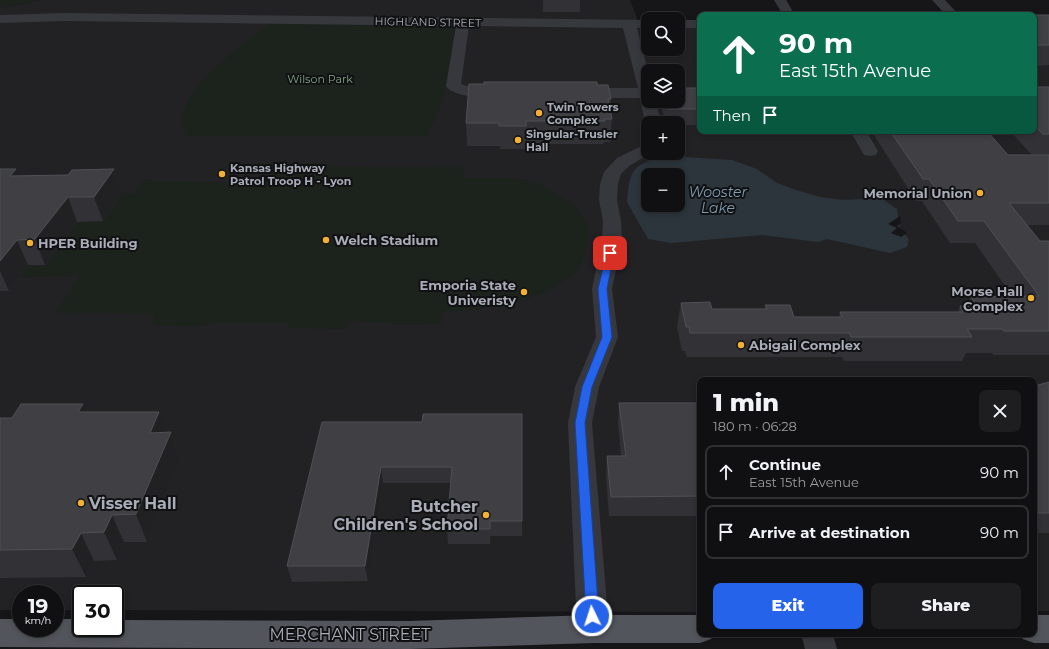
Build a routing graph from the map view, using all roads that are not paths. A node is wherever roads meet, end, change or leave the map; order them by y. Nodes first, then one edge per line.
1 (780, 0) edge
2 (938, 0) edge
3 (787, 12) edge
4 (950, 12) edge
5 (0, 19) edge
6 (463, 22) junction
7 (629, 24) junction
8 (641, 24) edge
9 (685, 24) edge
10 (697, 24) edge
11 (641, 70) edge
12 (511, 93) edge
13 (566, 93) edge
14 (641, 97) edge
15 (860, 134) edge
16 (870, 151) dead end
17 (641, 152) edge
18 (593, 629) junction
19 (697, 629) edge
20 (1037, 629) edge
21 (1049, 629) edge
22 (0, 633) edge
23 (818, 637) edge
24 (821, 649) edge

1 - 3 street
2 - 4 street
5 - 6 street, HIGHLAND STREET
6 - 7 street, HIGHLAND STREET
6 - 12 street
7 - 8 street, HIGHLAND STREET
7 - 11 street
9 - 10 street
13 - 14 street
15 - 16 street
17 - 18 street
18 - 19 main road, MERCHANT STREET
18 - 22 main road, MERCHANT STREET
20 - 21 main road
23 - 24 street

